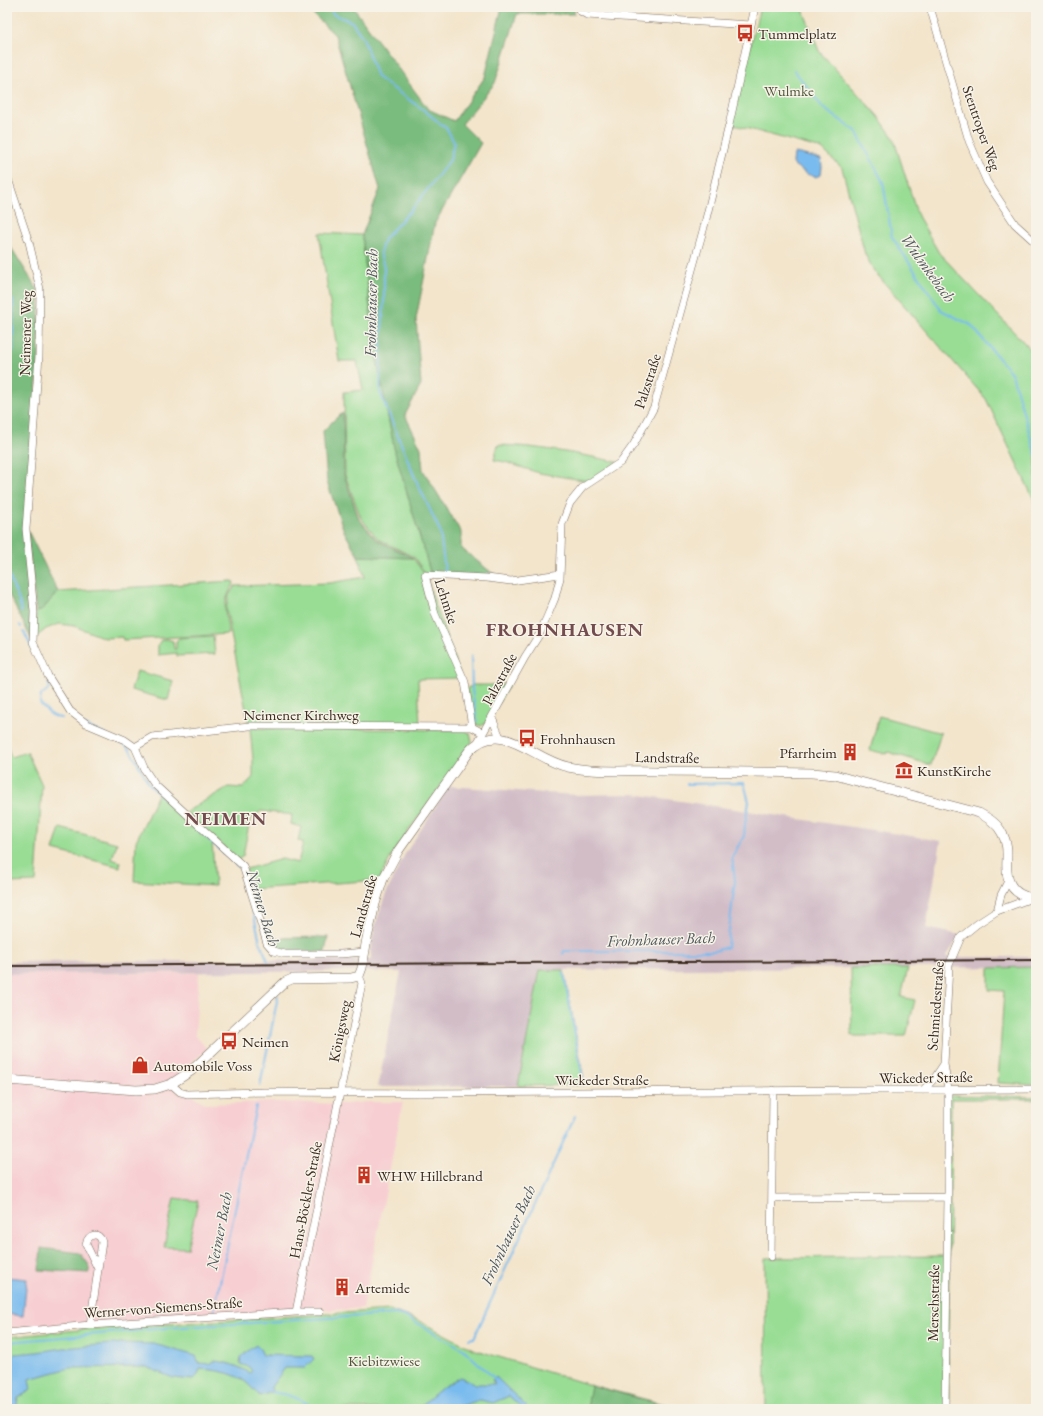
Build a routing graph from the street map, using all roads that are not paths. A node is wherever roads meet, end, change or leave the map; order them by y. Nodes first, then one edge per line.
1 (577, 7) edge
2 (755, 7) edge
3 (930, 7) edge
4 (751, 25) junction
5 (7, 176) edge
6 (1036, 243) edge
7 (560, 574) junction
8 (493, 717) junction
9 (472, 727) junction
10 (483, 733) junction
11 (500, 737) junction
12 (478, 742) junction
13 (135, 747) junction
14 (1008, 881) junction
15 (1034, 897) edge
16 (997, 911) junction
17 (365, 952) junction
18 (361, 972) junction
19 (944, 1064) junction
20 (7, 1080) edge
21 (171, 1084) junction
22 (948, 1089) junction
23 (1036, 1089) edge
24 (773, 1090) junction
25 (923, 1090) junction
26 (340, 1093) junction
27 (948, 1197) junction
28 (772, 1198) junction
29 (771, 1257) dead end
30 (98, 1269) dead end
31 (296, 1312) junction
32 (320, 1312) dead end
33 (90, 1325) junction
34 (7, 1333) edge
35 (945, 1409) edge

1 - 4 street
2 - 4 street, Palzstraße
3 - 6 street, Stentroper Weg
4 - 7 street, Palzstraße
5 - 13 street, Neimener Weg
7 - 8 street, Palzstraße
7 - 9 street, Lehmke
8 - 10 street, Palzstraße
8 - 11 street
9 - 10 street
9 - 13 street, Neimener Kirchweg
10 - 12 street, Palzstraße
11 - 12 main road
11 - 14 main road, Landstraße
12 - 17 main road, Landstraße
13 - 17 street
14 - 15 main road
14 - 16 street
15 - 16 street, Schmiedestraße
16 - 19 street, Schmiedestraße
17 - 18 main road, Landstraße
18 - 21 main road
18 - 26 street, Königsweg
19 - 22 street, Schmiedestraße
19 - 25 street
20 - 21 main road
21 - 26 street, Wickeder Straße
22 - 23 street, Wickeder Straße
22 - 25 street, Wickeder Straße
22 - 27 street, Merschstraße
24 - 25 street, Wickeder Straße
24 - 26 street, Wickeder Straße
24 - 28 street
26 - 31 street, Hans-Böckler-Straße
27 - 28 street
27 - 35 street, Merschstraße
28 - 29 street
30 - 33 street
31 - 32 street, Werner-von-Siemens-Straße
31 - 33 street, Werner-von-Siemens-Straße
33 - 34 street, Werner-von-Siemens-Straße

